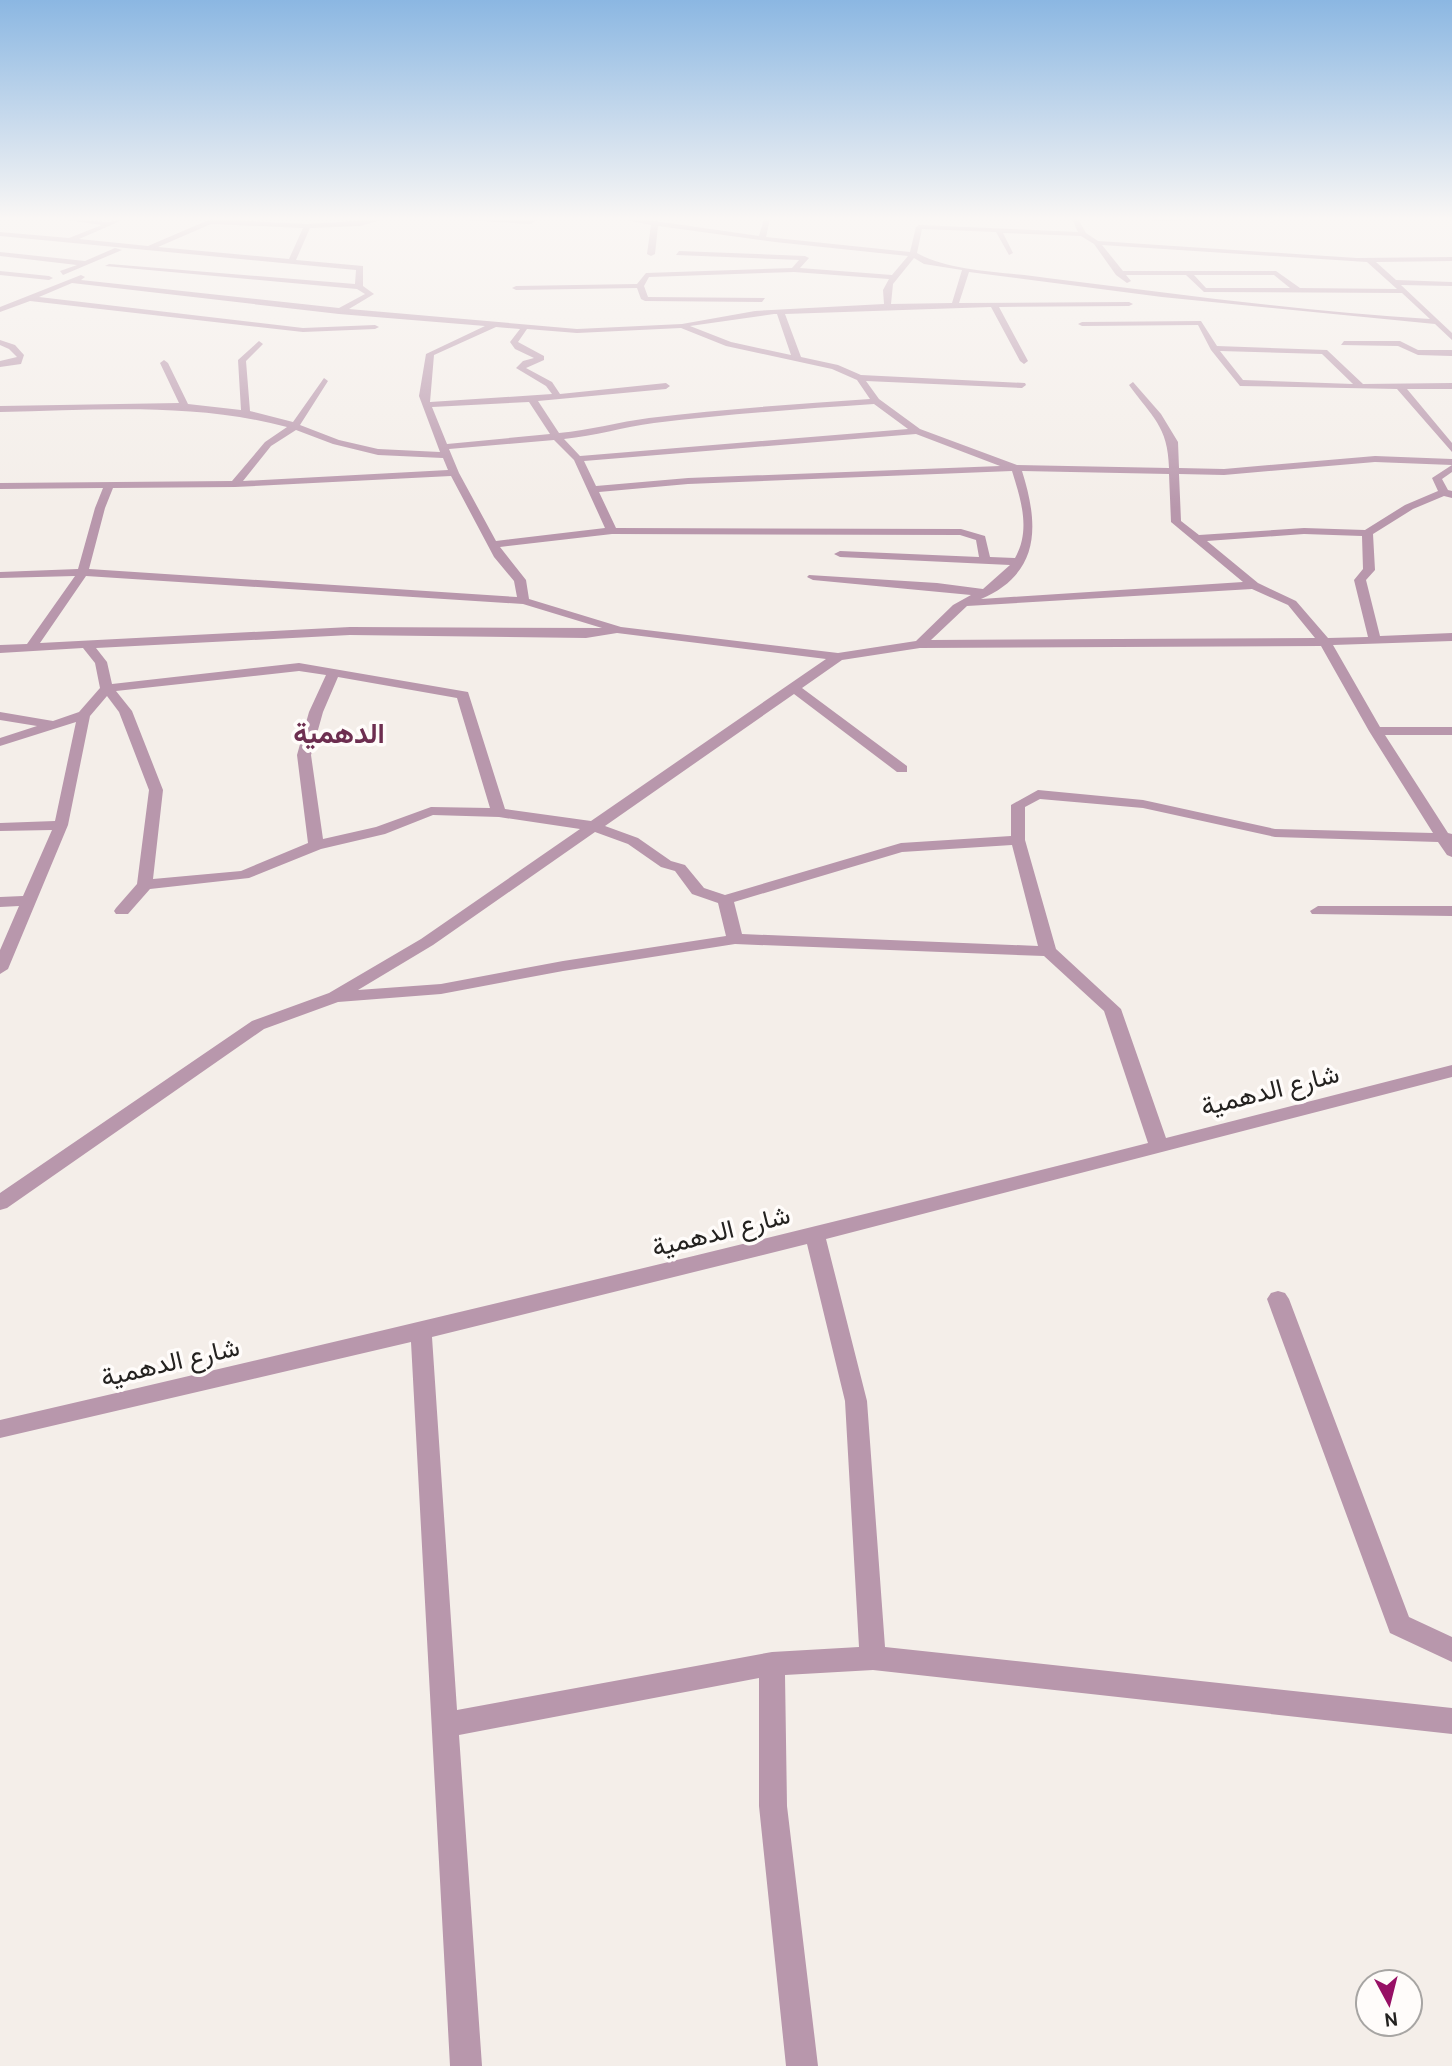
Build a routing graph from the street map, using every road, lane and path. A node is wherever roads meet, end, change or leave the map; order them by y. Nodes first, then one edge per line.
1 (178, 315) edge
2 (331, 315) edge
3 (400, 315) edge
4 (657, 315) edge
5 (726, 315) edge
6 (781, 315) edge
7 (1000, 315) edge
8 (1139, 315) edge
9 (1198, 315) edge
10 (1352, 315) edge
11 (1437, 317) joint
12 (1376, 318) junction
13 (1145, 323) junction
14 (1201, 323) junction
15 (494, 324) junction
16 (1082, 324) dead end
17 (682, 326) junction
18 (375, 327) dead end
19 (525, 327) junction
20 (655, 327) junction
21 (1384, 327) dead end
22 (303, 330) junction
23 (1450, 334) edge
24 (1392, 335) dead end
25 (0, 342) edge
26 (1344, 343) dead end
27 (259, 344) dead end
28 (1400, 344) junction
29 (1214, 348) junction
30 (1452, 353) edge
31 (797, 359) junction
32 (1024, 361) dead end
33 (164, 363) dead end
34 (0, 364) edge
35 (860, 378) junction
36 (324, 382) dead end
37 (1022, 385) dead end
38 (1133, 385) dead end
39 (666, 386) dead end
40 (1452, 386) edge
41 (1361, 387) junction
42 (1400, 387) junction
43 (557, 395) junction
44 (532, 399) junction
45 (876, 401) junction
46 (426, 405) junction
47 (185, 406) junction
48 (0, 409) edge
49 (246, 413) junction
50 (295, 426) junction
51 (917, 431) junction
52 (557, 437) junction
53 (1452, 449) edge
54 (446, 451) junction
55 (578, 458) junction
56 (1452, 462) edge
57 (1016, 468) junction
58 (1452, 468) edge
59 (1175, 472) junction
60 (454, 473) junction
61 (110, 484) junction
62 (235, 484) junction
63 (0, 486) edge
64 (593, 489) junction
65 (1448, 493) edge
66 (612, 531) junction
67 (1367, 533) junction
68 (1196, 539) junction
69 (495, 544) junction
70 (840, 554) dead end
71 (985, 560) junction
72 (1020, 562) junction
73 (83, 572) junction
74 (0, 575) edge
75 (813, 577) dead end
76 (1254, 585) junction
77 (985, 593) junction
78 (524, 601) junction
79 (964, 603) junction
80 (620, 630) junction
81 (1452, 637) edge
82 (1374, 640) junction
83 (1325, 642) junction
84 (920, 644) junction
85 (87, 645) junction
86 (32, 646) junction
87 (0, 649) edge
88 (838, 657) junction
89 (334, 672) junction
90 (793, 687) junction
91 (107, 688) junction
92 (84, 715) junction
93 (0, 716) edge
94 (54, 724) junction
95 (1376, 731) junction
96 (1452, 731) edge
97 (0, 742) edge
98 (902, 769) dead end
99 (499, 813) junction
100 (61, 825) junction
101 (0, 827) edge
102 (592, 827) junction
103 (1018, 840) junction
104 (1450, 843) edge
105 (316, 845) junction
106 (145, 885) junction
107 (725, 900) junction
108 (27, 901) junction
109 (0, 902) edge
110 (122, 911) dead end
111 (1318, 911) dead end
112 (1452, 911) edge
113 (735, 939) junction
114 (1048, 951) junction
115 (0, 970) edge
116 (335, 998) junction
117 (1452, 1071) edge
118 (1159, 1146) junction
119 (0, 1203) edge
120 (815, 1235) junction
121 (1278, 1299) dead end
122 (421, 1331) junction
123 (0, 1429) edge
124 (1452, 1650) edge
125 (873, 1658) junction
126 (772, 1664) junction
127 (1452, 1721) edge
128 (445, 1725) junction
129 (466, 2066) edge
130 (802, 2066) edge

1 - 22 street
2 - 22 street
3 - 15 street
4 - 20 street
5 - 17 street
6 - 31 street
7 - 32 street
8 - 13 street
9 - 14 street
10 - 12 street
11 - 12 street
11 - 23 street
12 - 21 street
13 - 14 street
13 - 16 street
14 - 29 street
15 - 19 street
15 - 46 street
17 - 20 street
17 - 31 street
18 - 22 street
19 - 20 street
19 - 43 street
24 - 28 street
25 - 34 street
26 - 28 street
27 - 49 street
28 - 30 street
29 - 41 street
29 - 41 street
31 - 35 street
33 - 47 street
35 - 37 street
35 - 45 street
36 - 50 street
38 - 59 street
39 - 43 street
40 - 42 street
41 - 42 street
42 - 53 street
43 - 44 street
44 - 46 street
44 - 52 street
45 - 51 street
45 - 52 street
46 - 54 street
47 - 48 street
47 - 49 street
49 - 50 street
50 - 54 street
50 - 62 street
51 - 55 street
51 - 57 street
52 - 54 street
52 - 55 street
54 - 60 street
55 - 64 street
56 - 59 street
57 - 59 street
57 - 64 street
57 - 72 street
58 - 65 street
59 - 68 street
60 - 62 street
60 - 69 street
61 - 62 street
61 - 63 street
61 - 73 street
64 - 66 street
65 - 67 street
66 - 69 street
66 - 71 street
67 - 68 street
67 - 82 street
68 - 76 street
69 - 78 street
70 - 71 street
71 - 72 street
72 - 77 street
73 - 74 street
73 - 78 street
73 - 86 street
75 - 77 street
76 - 79 street
76 - 83 street
77 - 79 street
78 - 80 street
79 - 84 street
80 - 85 street
80 - 88 street
81 - 82 street
82 - 83 street
83 - 84 street
83 - 95 street
84 - 88 street
85 - 86 street
85 - 91 street
86 - 87 street
88 - 90 street
89 - 91 street
89 - 99 street
89 - 105 street
90 - 98 street
90 - 102 street
91 - 92 street
91 - 106 street
92 - 94 street
92 - 100 street
93 - 94 street
94 - 97 street
95 - 96 street
95 - 104 street
99 - 102 street
99 - 105 street
100 - 101 street
100 - 108 street
102 - 107 street
102 - 116 street
103 - 104 street
103 - 107 street
103 - 114 street
105 - 106 street
106 - 110 street
107 - 113 street
108 - 109 street
108 - 115 street
111 - 112 street
113 - 114 street
113 - 116 street
114 - 118 street
116 - 119 street
117 - 118 street, شارع الدهمية
118 - 120 street, شارع الدهمية
120 - 122 street, شارع الدهمية
120 - 125 street
121 - 124 street
122 - 123 street, شارع الدهمية
122 - 128 street
125 - 126 street
125 - 127 street
126 - 128 street
126 - 130 street
128 - 129 street

